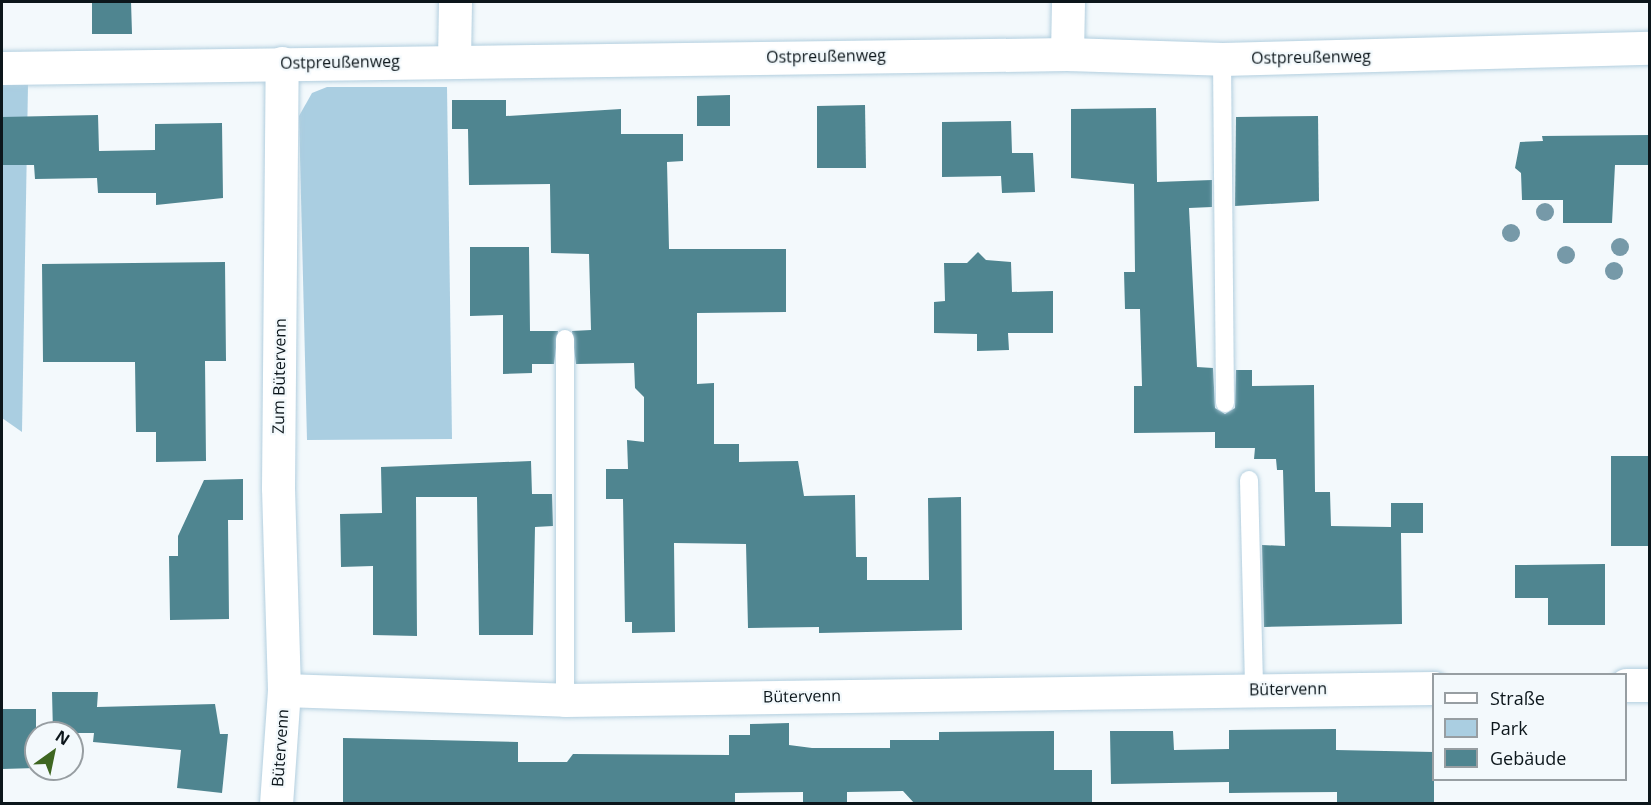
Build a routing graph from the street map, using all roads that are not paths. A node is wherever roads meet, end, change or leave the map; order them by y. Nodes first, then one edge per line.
1 (455, 2) edge
2 (1068, 2) edge
3 (1650, 48) edge
4 (1066, 54) junction
5 (1221, 59) junction
6 (454, 60) junction
7 (282, 63) junction
8 (2, 68) edge
9 (565, 339) dead end
10 (1225, 403) dead end
11 (1250, 480) dead end
12 (1627, 685) edge
13 (1650, 685) edge
14 (1432, 688) edge
15 (284, 690) junction
16 (1254, 690) junction
17 (565, 700) junction
18 (276, 804) edge

1 - 6 street
2 - 4 street
3 - 5 street, Ostpreußenweg
4 - 5 street, Ostpreußenweg
4 - 6 street, Ostpreußenweg
5 - 10 lane
6 - 7 street, Ostpreußenweg
7 - 8 street, Ostpreußenweg
7 - 15 street, Zum Bütervenn
9 - 17 lane
11 - 16 lane
12 - 13 street
14 - 16 street, Bütervenn
15 - 17 street, Bütervenn
15 - 18 street, Bütervenn
16 - 17 street, Bütervenn

